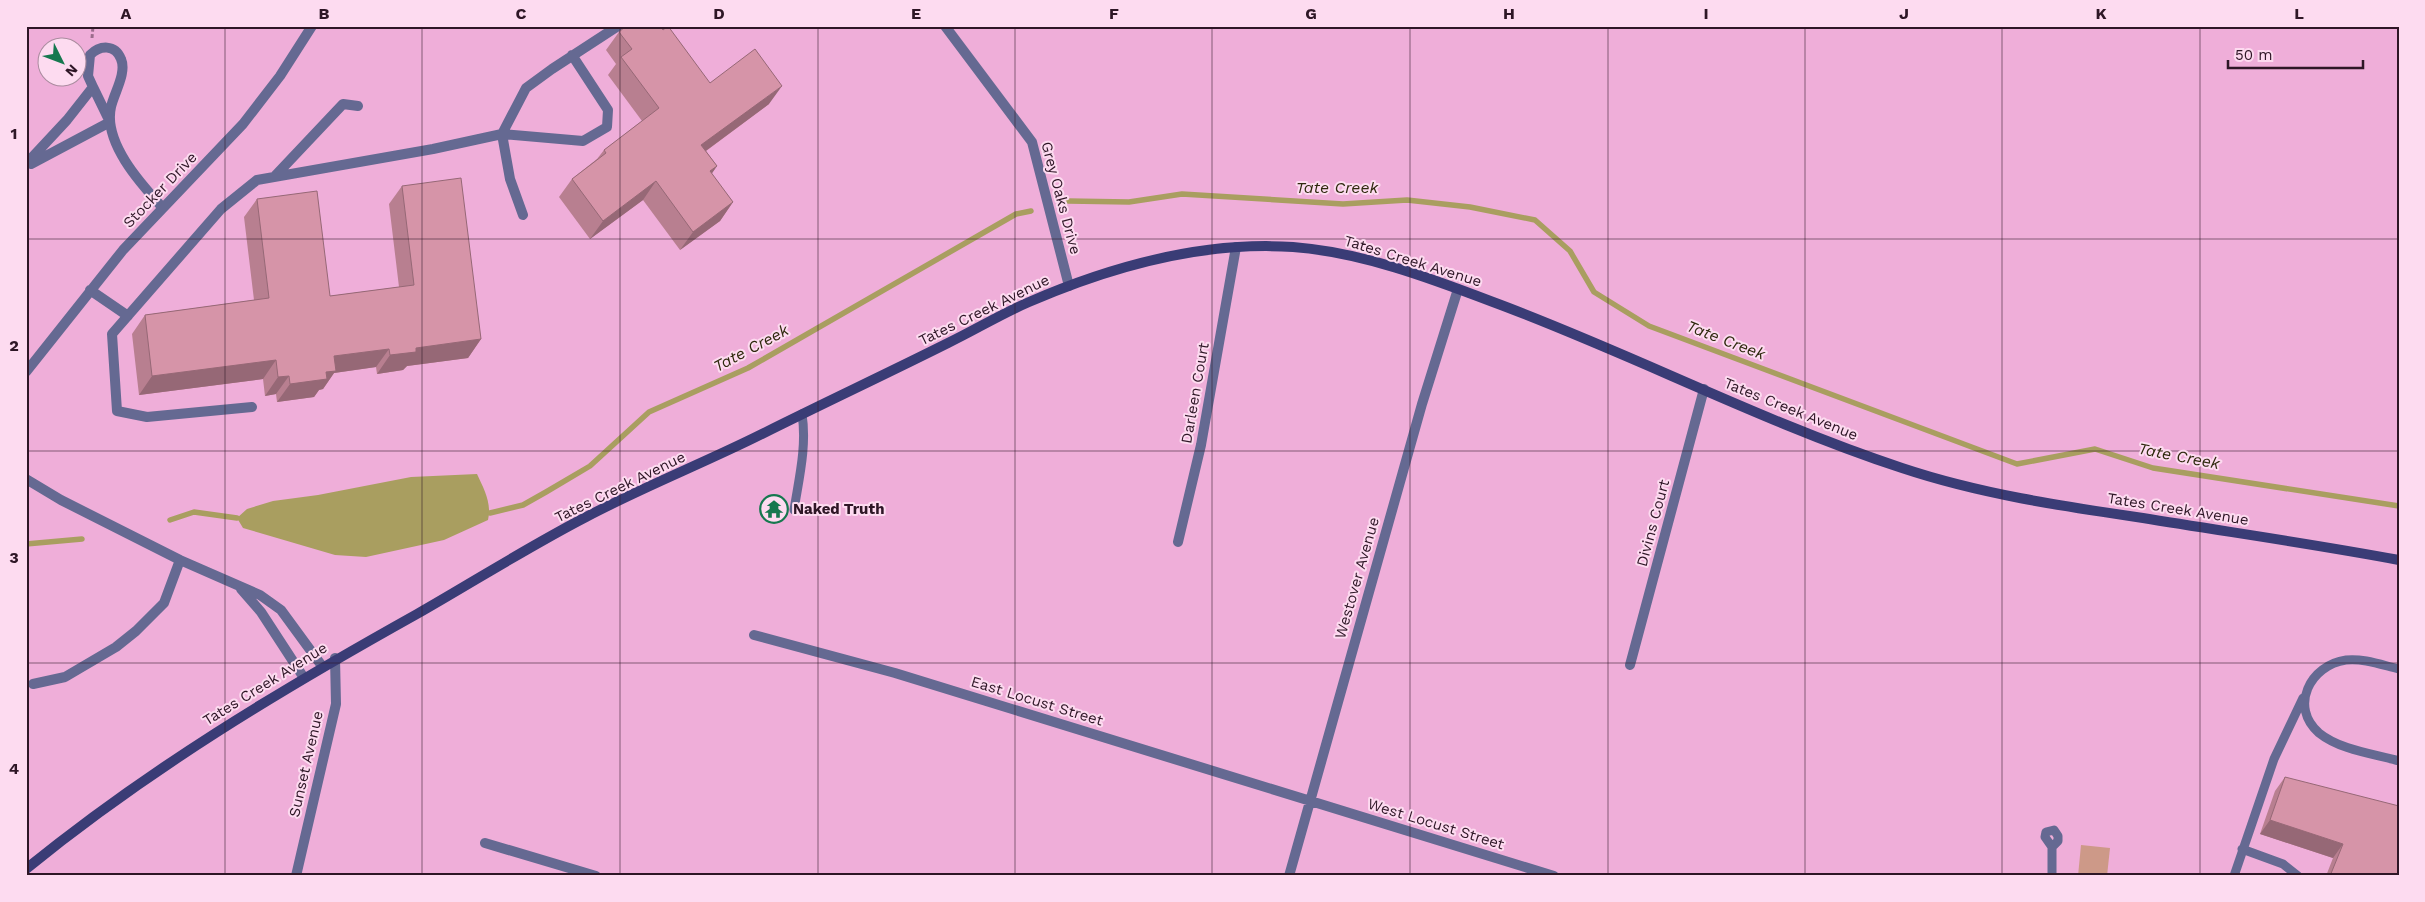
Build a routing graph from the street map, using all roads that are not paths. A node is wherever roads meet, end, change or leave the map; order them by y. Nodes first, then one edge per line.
1 (312, 26) edge
2 (618, 26) edge
3 (945, 26) edge
4 (572, 55) junction
5 (93, 87) junction
6 (358, 106) dead end
7 (110, 122) junction
8 (502, 134) junction
9 (26, 165) edge
10 (275, 176) junction
11 (162, 207) junction
12 (523, 215) dead end
13 (1236, 247) junction
14 (1069, 286) junction
15 (1458, 289) junction
16 (90, 290) junction
17 (128, 316) junction
18 (26, 372) edge
19 (1704, 389) junction
20 (252, 407) dead end
21 (802, 414) junction
22 (26, 479) edge
23 (794, 510) dead end
24 (1178, 542) dead end
25 (180, 560) junction
26 (2399, 560) edge
27 (238, 587) junction
28 (754, 635) dead end
29 (335, 658) junction
30 (1630, 665) dead end
31 (322, 666) junction
32 (2399, 669) edge
33 (304, 678) junction
34 (34, 684) dead end
35 (2305, 694) junction
36 (2399, 761) edge
37 (1309, 800) junction
38 (485, 843) dead end
39 (2052, 847) dead end
40 (2242, 849) junction
41 (26, 869) edge
42 (296, 876) edge
43 (596, 876) edge
44 (1288, 876) edge
45 (1554, 876) edge
46 (2052, 876) edge
47 (2234, 876) edge
48 (2298, 876) edge

1 - 11 street, Stocker Drive
2 - 4 street
3 - 14 street, Grey Oaks Drive
4 - 8 street
4 - 8 street
5 - 7 street
5 - 7 street
5 - 9 street
6 - 10 street
7 - 9 street
7 - 11 street
8 - 10 street
8 - 12 street
10 - 17 street
11 - 16 street, Stocker Drive
13 - 14 main road, Tates Creek Avenue
13 - 15 main road, Tates Creek Avenue
13 - 24 street, Darleen Court
14 - 21 main road, Tates Creek Avenue
15 - 19 main road, Tates Creek Avenue
15 - 37 street, Westover Avenue
16 - 17 street
16 - 18 street, Stocker Drive
17 - 20 street
19 - 26 main road, Tates Creek Avenue
19 - 30 street, Divins Court
21 - 23 lane
21 - 29 main road, Tates Creek Avenue
22 - 25 street
25 - 27 street
25 - 34 street
27 - 31 street
27 - 33 street
28 - 37 street, East Locust Street
29 - 31 main road, Tates Creek Avenue
29 - 42 street, Sunset Avenue
31 - 33 main road, Tates Creek Avenue
32 - 35 lane
33 - 41 main road, Tates Creek Avenue
35 - 36 lane
35 - 40 lane
37 - 44 street, Westover Avenue
37 - 45 street, West Locust Street
38 - 43 street
39 - 46 lane
40 - 47 lane
40 - 48 lane

